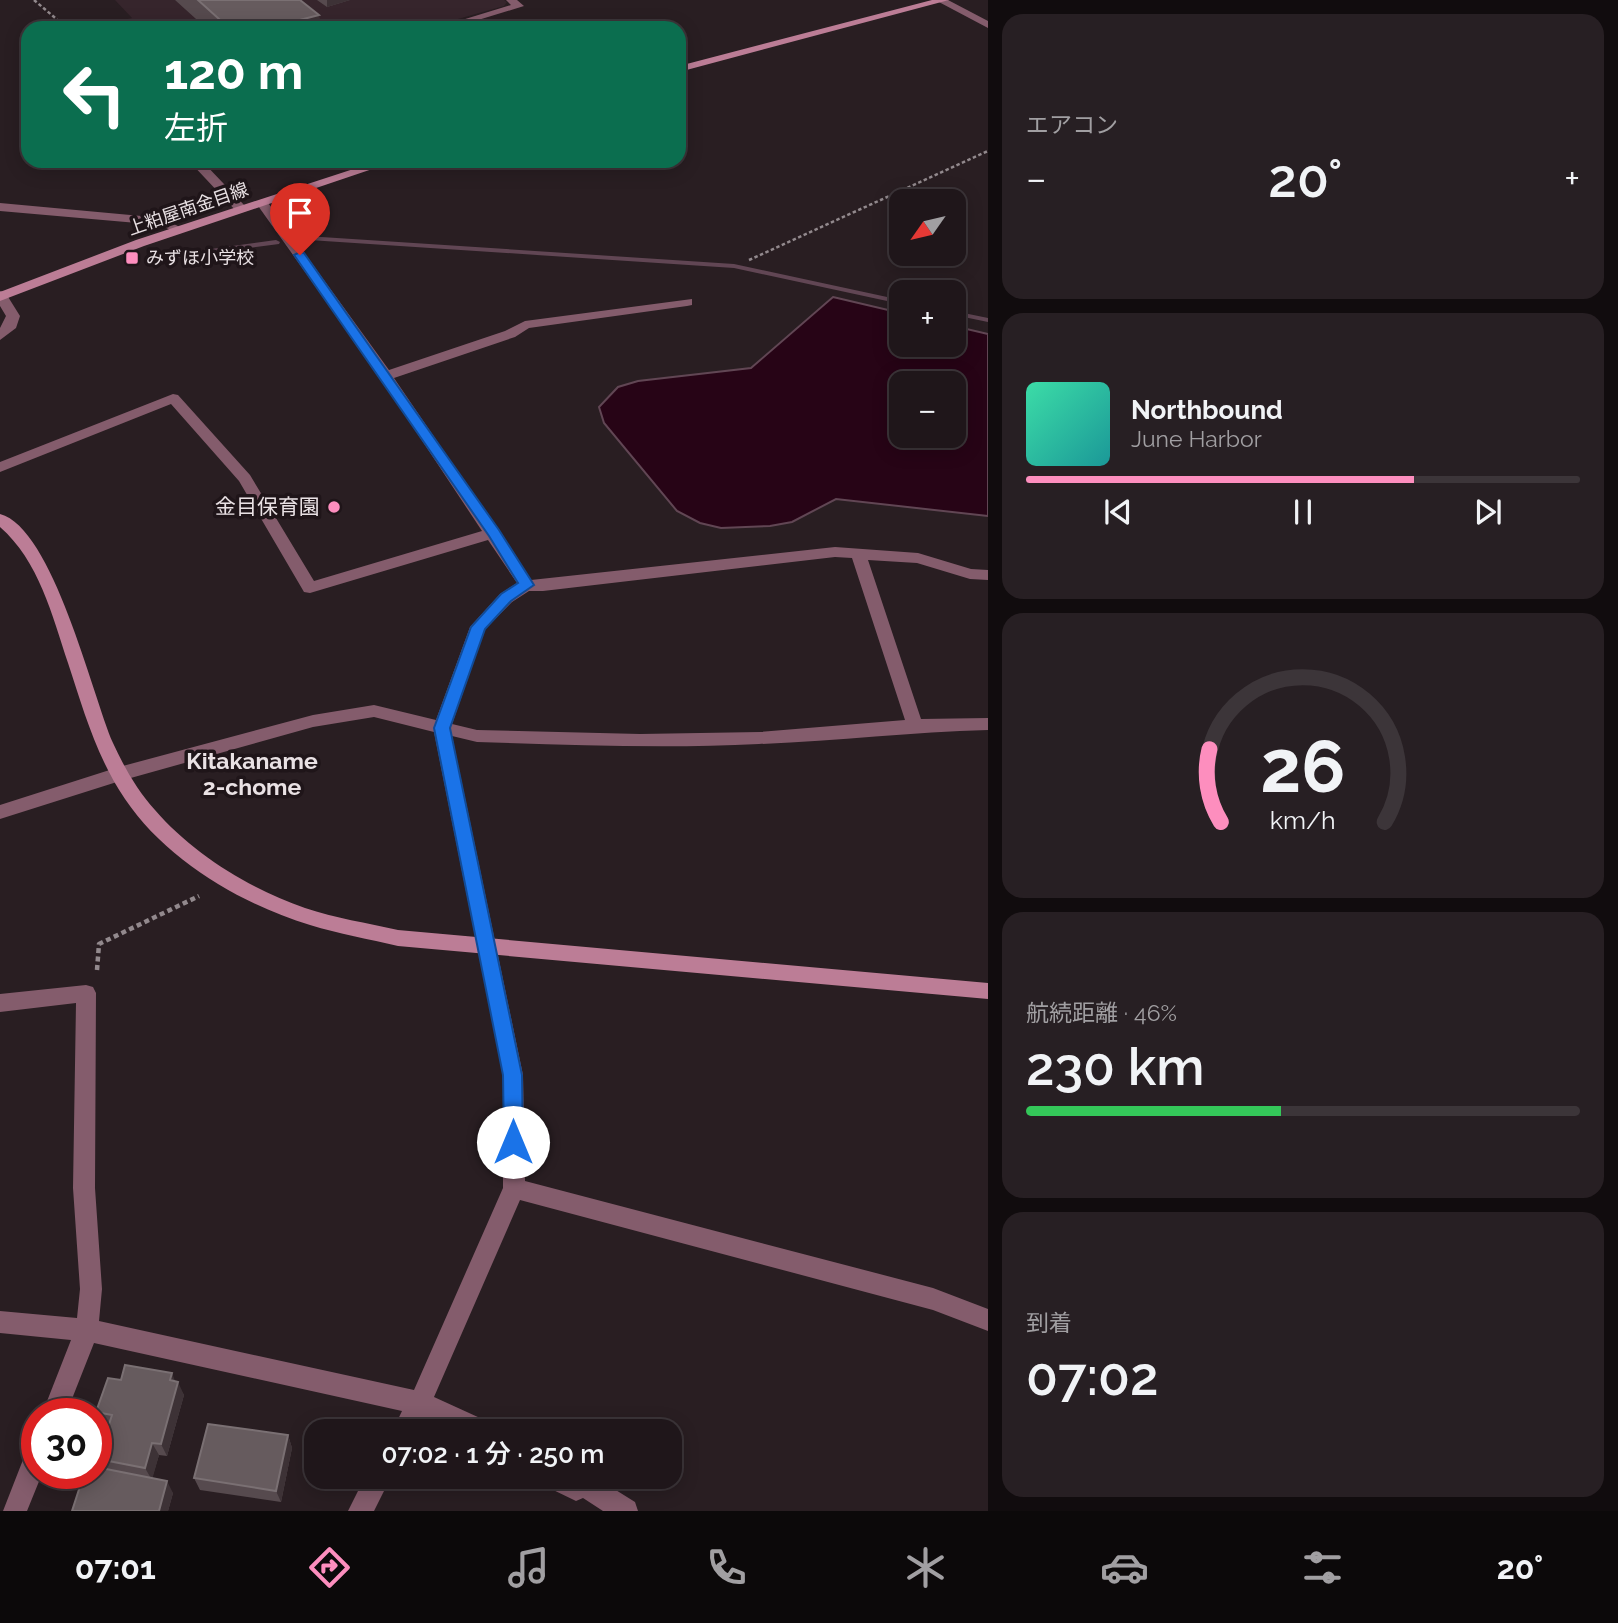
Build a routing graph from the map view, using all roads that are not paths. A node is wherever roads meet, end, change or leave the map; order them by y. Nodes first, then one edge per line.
1 (511, 0) edge
2 (943, 0) edge
3 (466, 21) edge
4 (988, 25) edge
5 (686, 67) edge
6 (202, 168) edge
7 (369, 168) edge
8 (262, 203) junction
9 (0, 207) edge
10 (241, 209) junction
11 (179, 230) junction
12 (0, 296) edge
13 (687, 302) dead end
14 (0, 336) edge
15 (386, 376) junction
16 (0, 467) edge
17 (0, 519) edge
18 (494, 533) junction
19 (858, 552) junction
20 (988, 575) edge
21 (526, 585) junction
22 (988, 724) edge
23 (915, 726) junction
24 (442, 728) junction
25 (119, 774) junction
26 (0, 812) edge
27 (488, 945) junction
28 (988, 991) edge
29 (0, 1003) edge
30 (514, 1188) junction
31 (988, 1320) edge
32 (0, 1322) edge
33 (87, 1330) junction
34 (60, 1398) edge
35 (420, 1403) junction
36 (411, 1419) edge
37 (454, 1419) edge
38 (24, 1489) edge
39 (372, 1489) edge
40 (591, 1489) edge
41 (15, 1511) edge
42 (360, 1511) edge
43 (626, 1511) edge

1 - 3 street
2 - 4 street
2 - 5 street
6 - 10 street
7 - 8 street, 上粕屋南金目線
8 - 10 street, 上粕屋南金目線
8 - 15 street
9 - 11 street
10 - 11 street, 上粕屋南金目線
11 - 12 street, 上粕屋南金目線
12 - 14 street
13 - 15 street
15 - 18 street
16 - 18 street
17 - 25 street
18 - 21 street
19 - 20 street
19 - 21 street
19 - 23 street
21 - 24 street
22 - 23 street
23 - 24 street
24 - 25 street
24 - 27 street
25 - 26 street
25 - 27 street
27 - 28 street
27 - 30 street
29 - 33 street
30 - 31 street
30 - 35 street
32 - 33 street
33 - 34 street
33 - 35 street
35 - 36 street
35 - 37 street
38 - 41 street
39 - 42 street
40 - 43 street

